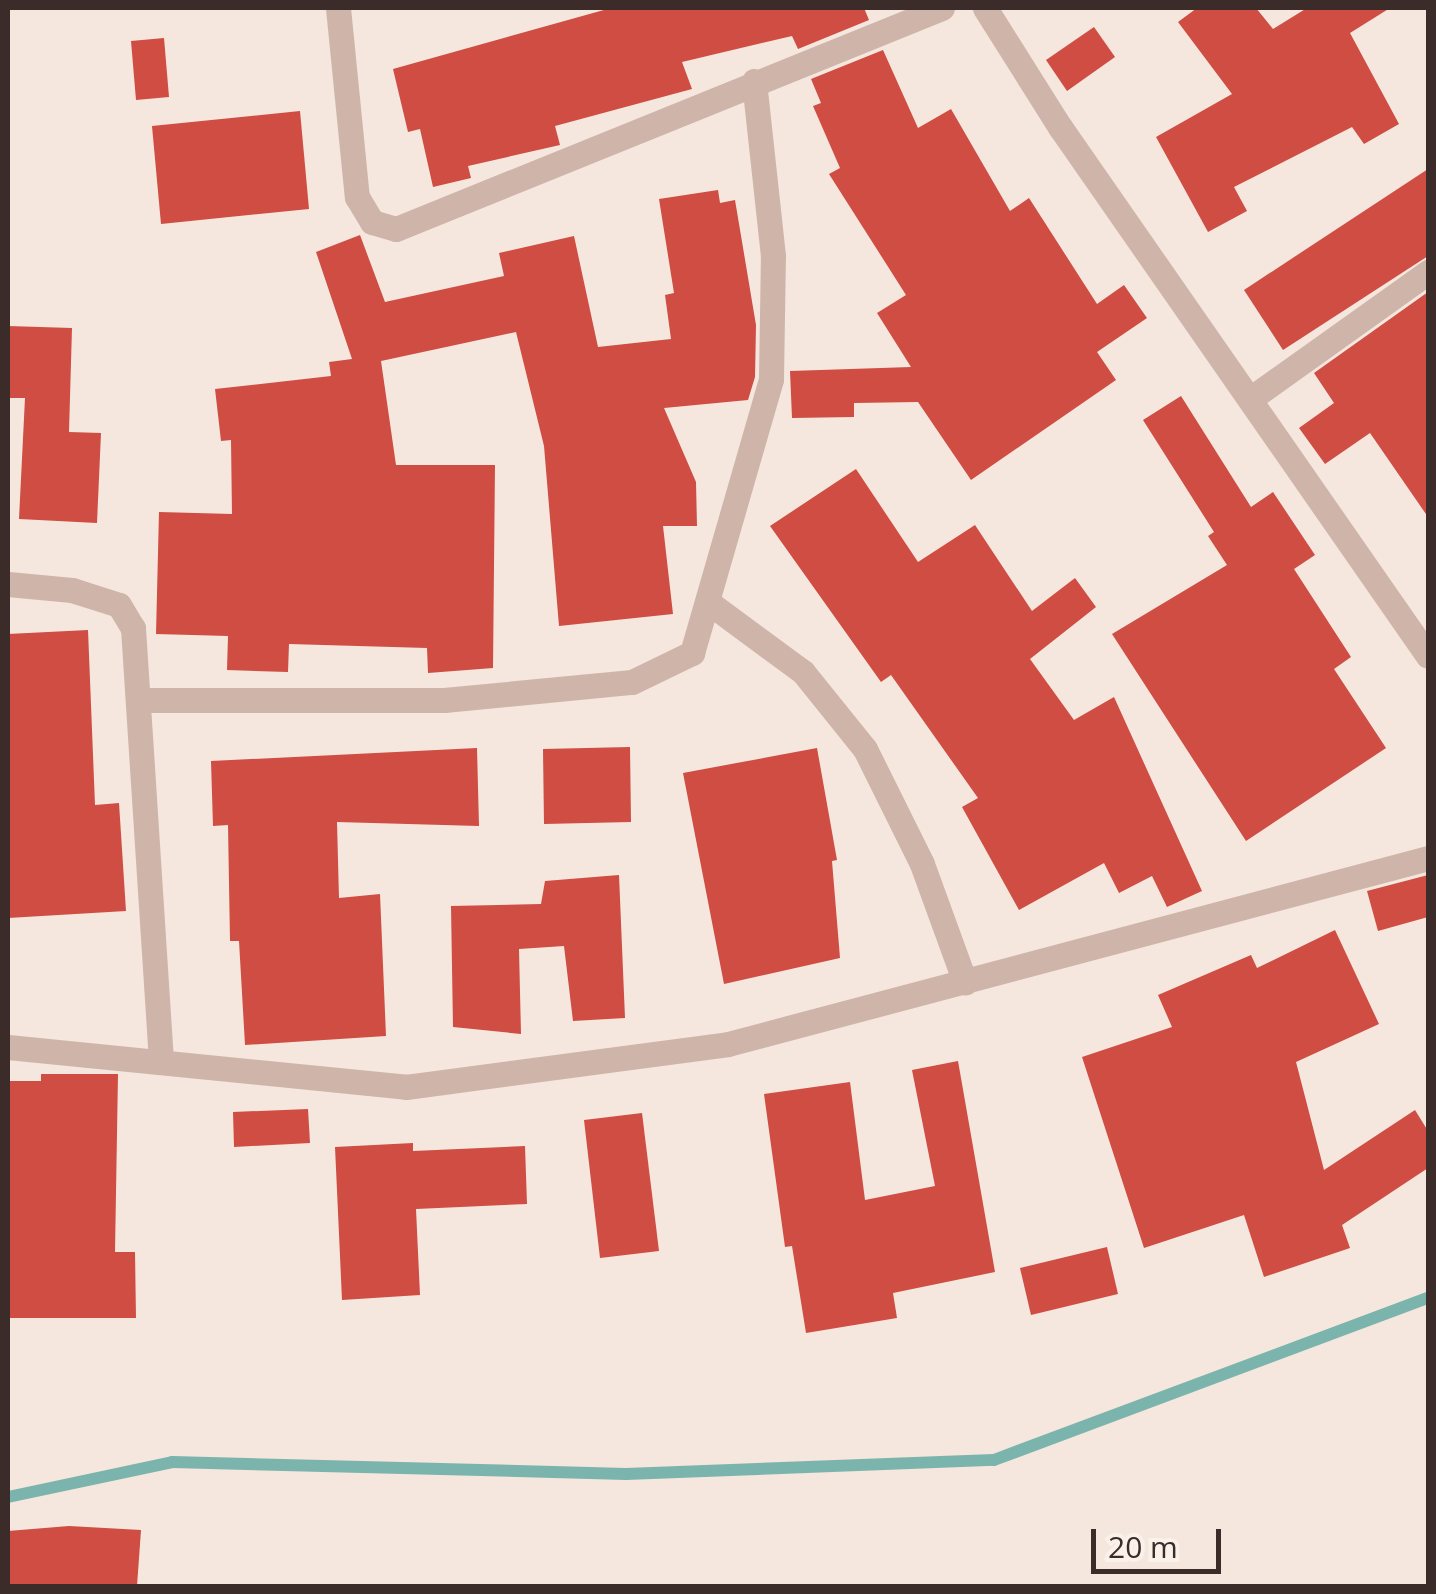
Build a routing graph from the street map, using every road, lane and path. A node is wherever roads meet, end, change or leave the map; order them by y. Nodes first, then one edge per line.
1 (338, 8) edge
2 (942, 8) edge
3 (985, 8) edge
4 (754, 81) junction
5 (1428, 272) edge
6 (1250, 398) junction
7 (8, 584) edge
8 (708, 602) junction
9 (1428, 656) edge
10 (140, 700) junction
11 (1428, 858) edge
12 (964, 982) junction
13 (8, 1047) edge
14 (161, 1062) junction

1 - 4 street
2 - 4 street
3 - 6 street
4 - 8 street
5 - 6 street
6 - 9 street
7 - 10 street
8 - 10 street
8 - 12 street
10 - 14 street
11 - 12 street
12 - 14 street
13 - 14 street

